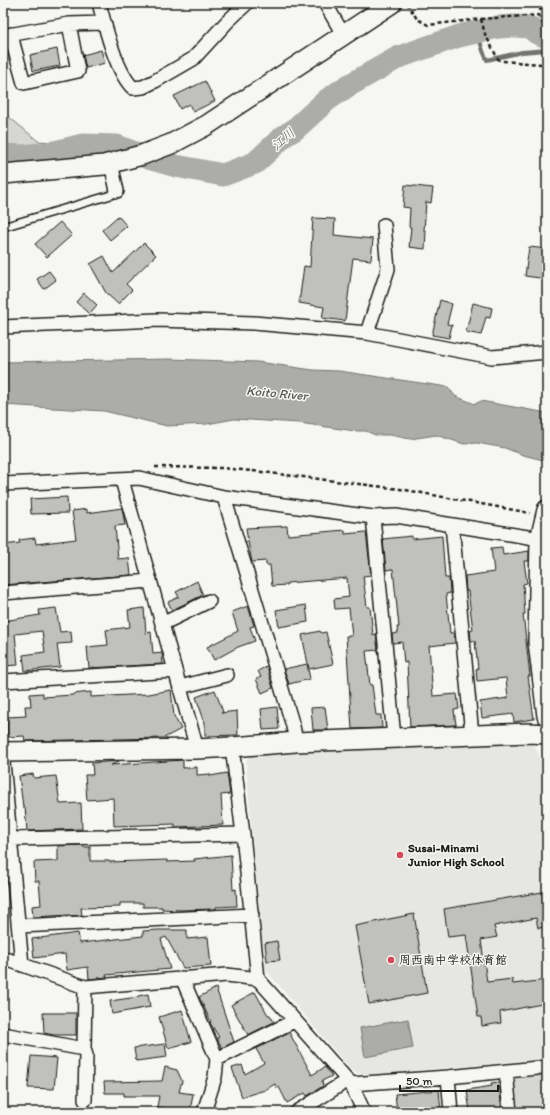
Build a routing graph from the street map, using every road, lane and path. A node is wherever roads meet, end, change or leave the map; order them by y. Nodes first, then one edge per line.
1 (99, 3) edge
2 (247, 3) edge
3 (325, 3) edge
4 (392, 3) edge
5 (407, 3) edge
6 (542, 3) edge
7 (539, 15) junction
8 (481, 19) junction
9 (104, 23) junction
10 (69, 24) junction
11 (547, 26) edge
12 (7, 35) edge
13 (344, 36) junction
14 (547, 63) edge
15 (116, 162) junction
16 (3, 174) edge
17 (117, 191) joint
18 (384, 225) dead end
19 (3, 227) edge
20 (3, 326) edge
21 (367, 333) junction
22 (547, 352) edge
23 (151, 467) dead end
24 (122, 480) junction
25 (3, 484) edge
26 (224, 497) junction
27 (542, 512) edge
28 (373, 517) junction
29 (452, 525) junction
30 (543, 539) edge
31 (150, 581) junction
32 (3, 593) edge
33 (210, 601) dead end
34 (162, 624) junction
35 (543, 643) edge
36 (175, 671) junction
37 (227, 675) dead end
38 (3, 681) edge
39 (180, 687) junction
40 (547, 716) edge
41 (547, 734) edge
42 (472, 735) junction
43 (394, 738) junction
44 (296, 742) junction
45 (232, 747) junction
46 (197, 749) junction
47 (3, 752) edge
48 (3, 762) edge
49 (243, 834) junction
50 (10, 839) junction
51 (252, 915) junction
52 (18, 926) junction
53 (3, 958) edge
54 (22, 965) junction
55 (182, 978) junction
56 (258, 979) junction
57 (85, 987) junction
58 (294, 1020) junction
59 (3, 1034) edge
60 (84, 1049) junction
61 (217, 1059) junction
62 (547, 1067) edge
63 (506, 1072) junction
64 (448, 1077) junction
65 (349, 1082) junction
66 (85, 1100) dead end
67 (204, 1112) edge
68 (297, 1112) edge
69 (364, 1112) edge
70 (452, 1112) edge
71 (510, 1112) edge

1 - 9 street
2 - 9 street
3 - 13 street
4 - 13 street
5 - 8 path
6 - 7 path
7 - 8 path
7 - 11 path
8 - 14 path
9 - 10 street
10 - 12 street
10 - 12 street
13 - 15 street
15 - 16 street
15 - 17 street
17 - 19 lane
18 - 21 street
20 - 21 street
21 - 22 street
23 - 27 path
24 - 25 street
24 - 26 street
24 - 31 street
26 - 28 street
26 - 44 street
27 - 30 street
28 - 29 street
28 - 43 street
29 - 30 street
29 - 42 street
30 - 35 street
31 - 32 street
31 - 34 street
33 - 34 street
34 - 36 street
35 - 40 street
36 - 38 street
36 - 39 street
37 - 39 street
39 - 46 street
41 - 42 street
42 - 43 street
43 - 44 street
44 - 45 street
45 - 46 street
45 - 49 street
46 - 47 street
48 - 50 street
49 - 50 street
49 - 51 street
50 - 52 street
51 - 52 street
51 - 56 street
52 - 54 street
53 - 54 street
54 - 57 street
55 - 56 street
55 - 57 street
55 - 61 street
56 - 58 street
57 - 60 street
58 - 61 street
58 - 65 street
59 - 60 street
60 - 66 street
61 - 67 street
62 - 63 street
63 - 64 street
63 - 71 street
64 - 65 street
64 - 70 street
65 - 68 street
65 - 69 street

